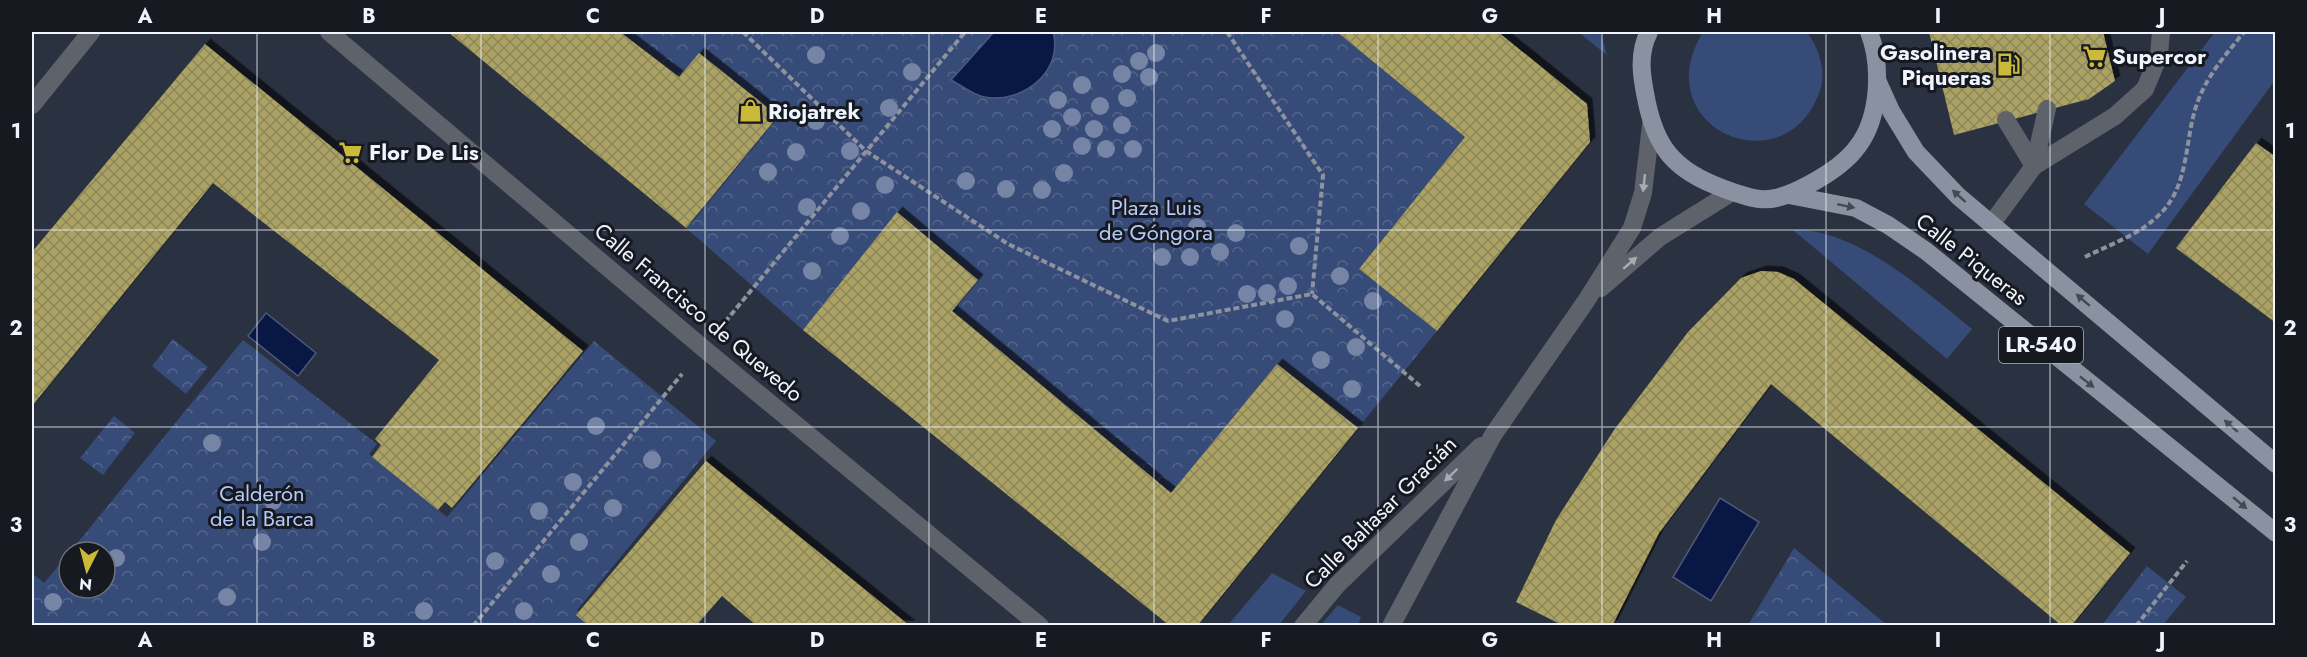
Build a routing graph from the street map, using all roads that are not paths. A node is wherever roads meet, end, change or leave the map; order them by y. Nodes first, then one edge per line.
1 (91, 32) edge
2 (329, 32) edge
3 (2162, 32) edge
4 (1871, 33) edge
5 (1645, 34) edge
6 (1877, 80) junction
7 (32, 105) edge
8 (2047, 110) dead end
9 (2006, 120) dead end
10 (1651, 124) junction
11 (2034, 166) junction
12 (1732, 192) junction
13 (1789, 195) junction
14 (1992, 224) junction
15 (1586, 301) junction
16 (1493, 435) junction
17 (2276, 465) edge
18 (2276, 533) edge
19 (1041, 626) edge
20 (1303, 626) edge
21 (1391, 626) edge

1 - 7 street
2 - 19 street, Calle Francisco de Quevedo
3 - 11 street
4 - 6 main road, LR-540
5 - 10 main road, LR-540
6 - 13 main road, LR-540
14 -> 6 main road, Calle Piqueras / LR-540
8 - 11 street
9 - 11 street
10 - 12 main road, LR-540
10 -> 15 street, Calle Baltasar Gracián
11 - 14 street
12 - 13 main road, LR-540
15 -> 12 street, Calle Baltasar Gracián
13 -> 18 main road, Calle Piqueras / LR-540
17 -> 14 main road, Calle Piqueras / LR-540
15 - 16 street, Calle Baltasar Gracián
16 -> 20 street, Calle Baltasar Gracián
16 - 21 street, Calle Baltasar Gracián

